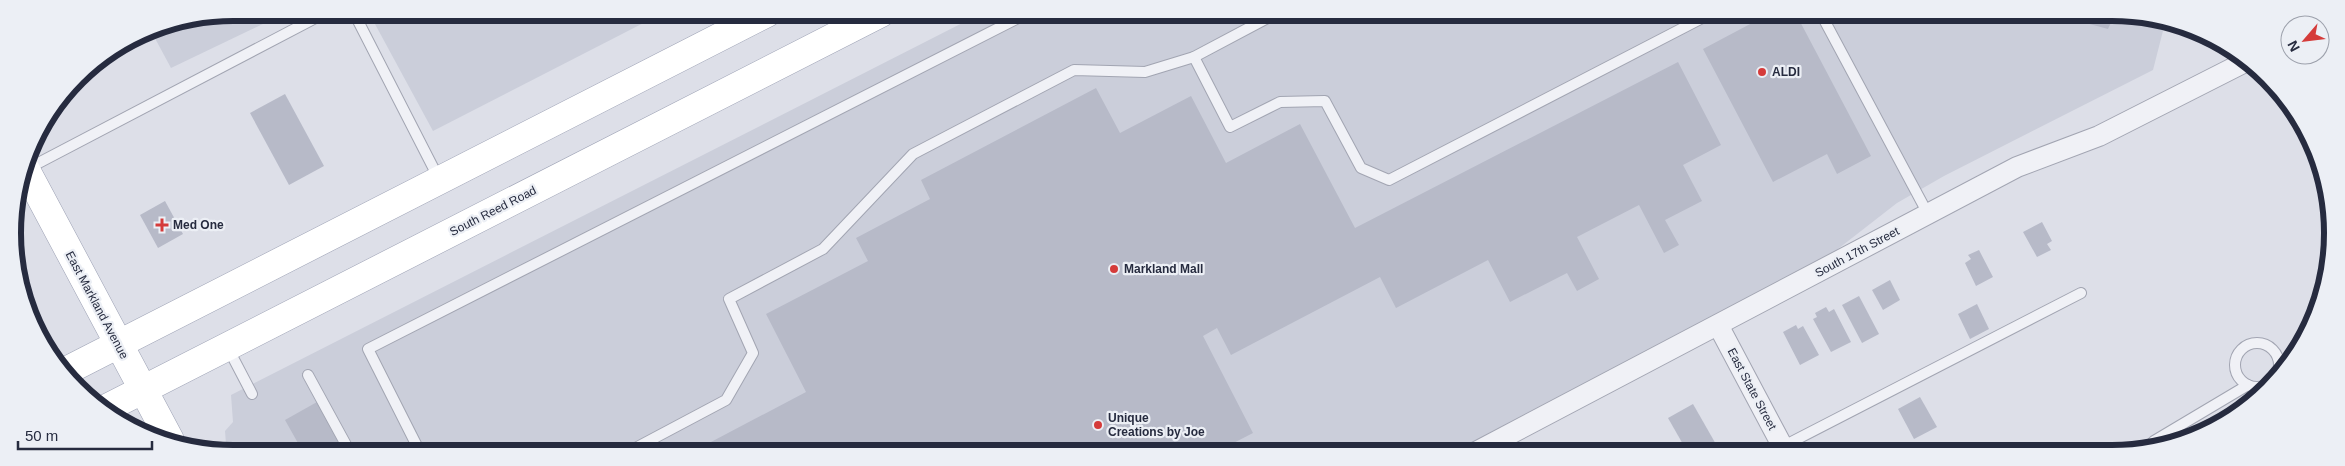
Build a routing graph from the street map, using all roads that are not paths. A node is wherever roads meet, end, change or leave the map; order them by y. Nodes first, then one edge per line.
1 (310, 21) edge
2 (358, 21) edge
3 (751, 21) edge
4 (865, 21) edge
5 (1012, 21) edge
6 (1262, 21) edge
7 (1696, 21) edge
8 (1825, 21) edge
9 (1194, 57) junction
10 (2240, 64) edge
11 (31, 167) edge
12 (29, 175) edge
13 (439, 180) junction
14 (1928, 214) junction
15 (2081, 293) dead end
16 (1718, 325) junction
17 (118, 344) junction
18 (227, 347) junction
19 (2278, 364) edge
20 (70, 369) edge
21 (308, 375) dead end
22 (2248, 385) junction
23 (2258, 386) edge
24 (143, 390) junction
25 (252, 394) dead end
26 (111, 406) edge
27 (167, 435) edge
28 (2155, 441) edge
29 (346, 445) edge
30 (416, 445) edge
31 (641, 445) edge
32 (1487, 445) edge
33 (1776, 445) edge
34 (1790, 445) edge

1 - 11 lane
2 - 13 lane
3 - 13 main road
4 - 18 main road, South Reed Road
5 - 30 lane
6 - 9 lane
7 - 9 lane
8 - 14 lane
9 - 31 lane
10 - 14 street, South 17th Street
12 - 17 main road, East Markland Avenue
13 - 17 main road
14 - 16 street, South 17th Street
15 - 34 lane
16 - 32 street, South 17th Street
16 - 33 street, East State Street
17 - 20 main road
17 - 24 main road, East Markland Avenue
18 - 24 main road, South Reed Road
18 - 25 lane
19 - 22 lane
21 - 29 lane
22 - 23 lane
22 - 28 lane
24 - 26 main road, South Reed Road
24 - 27 main road, East Markland Avenue

